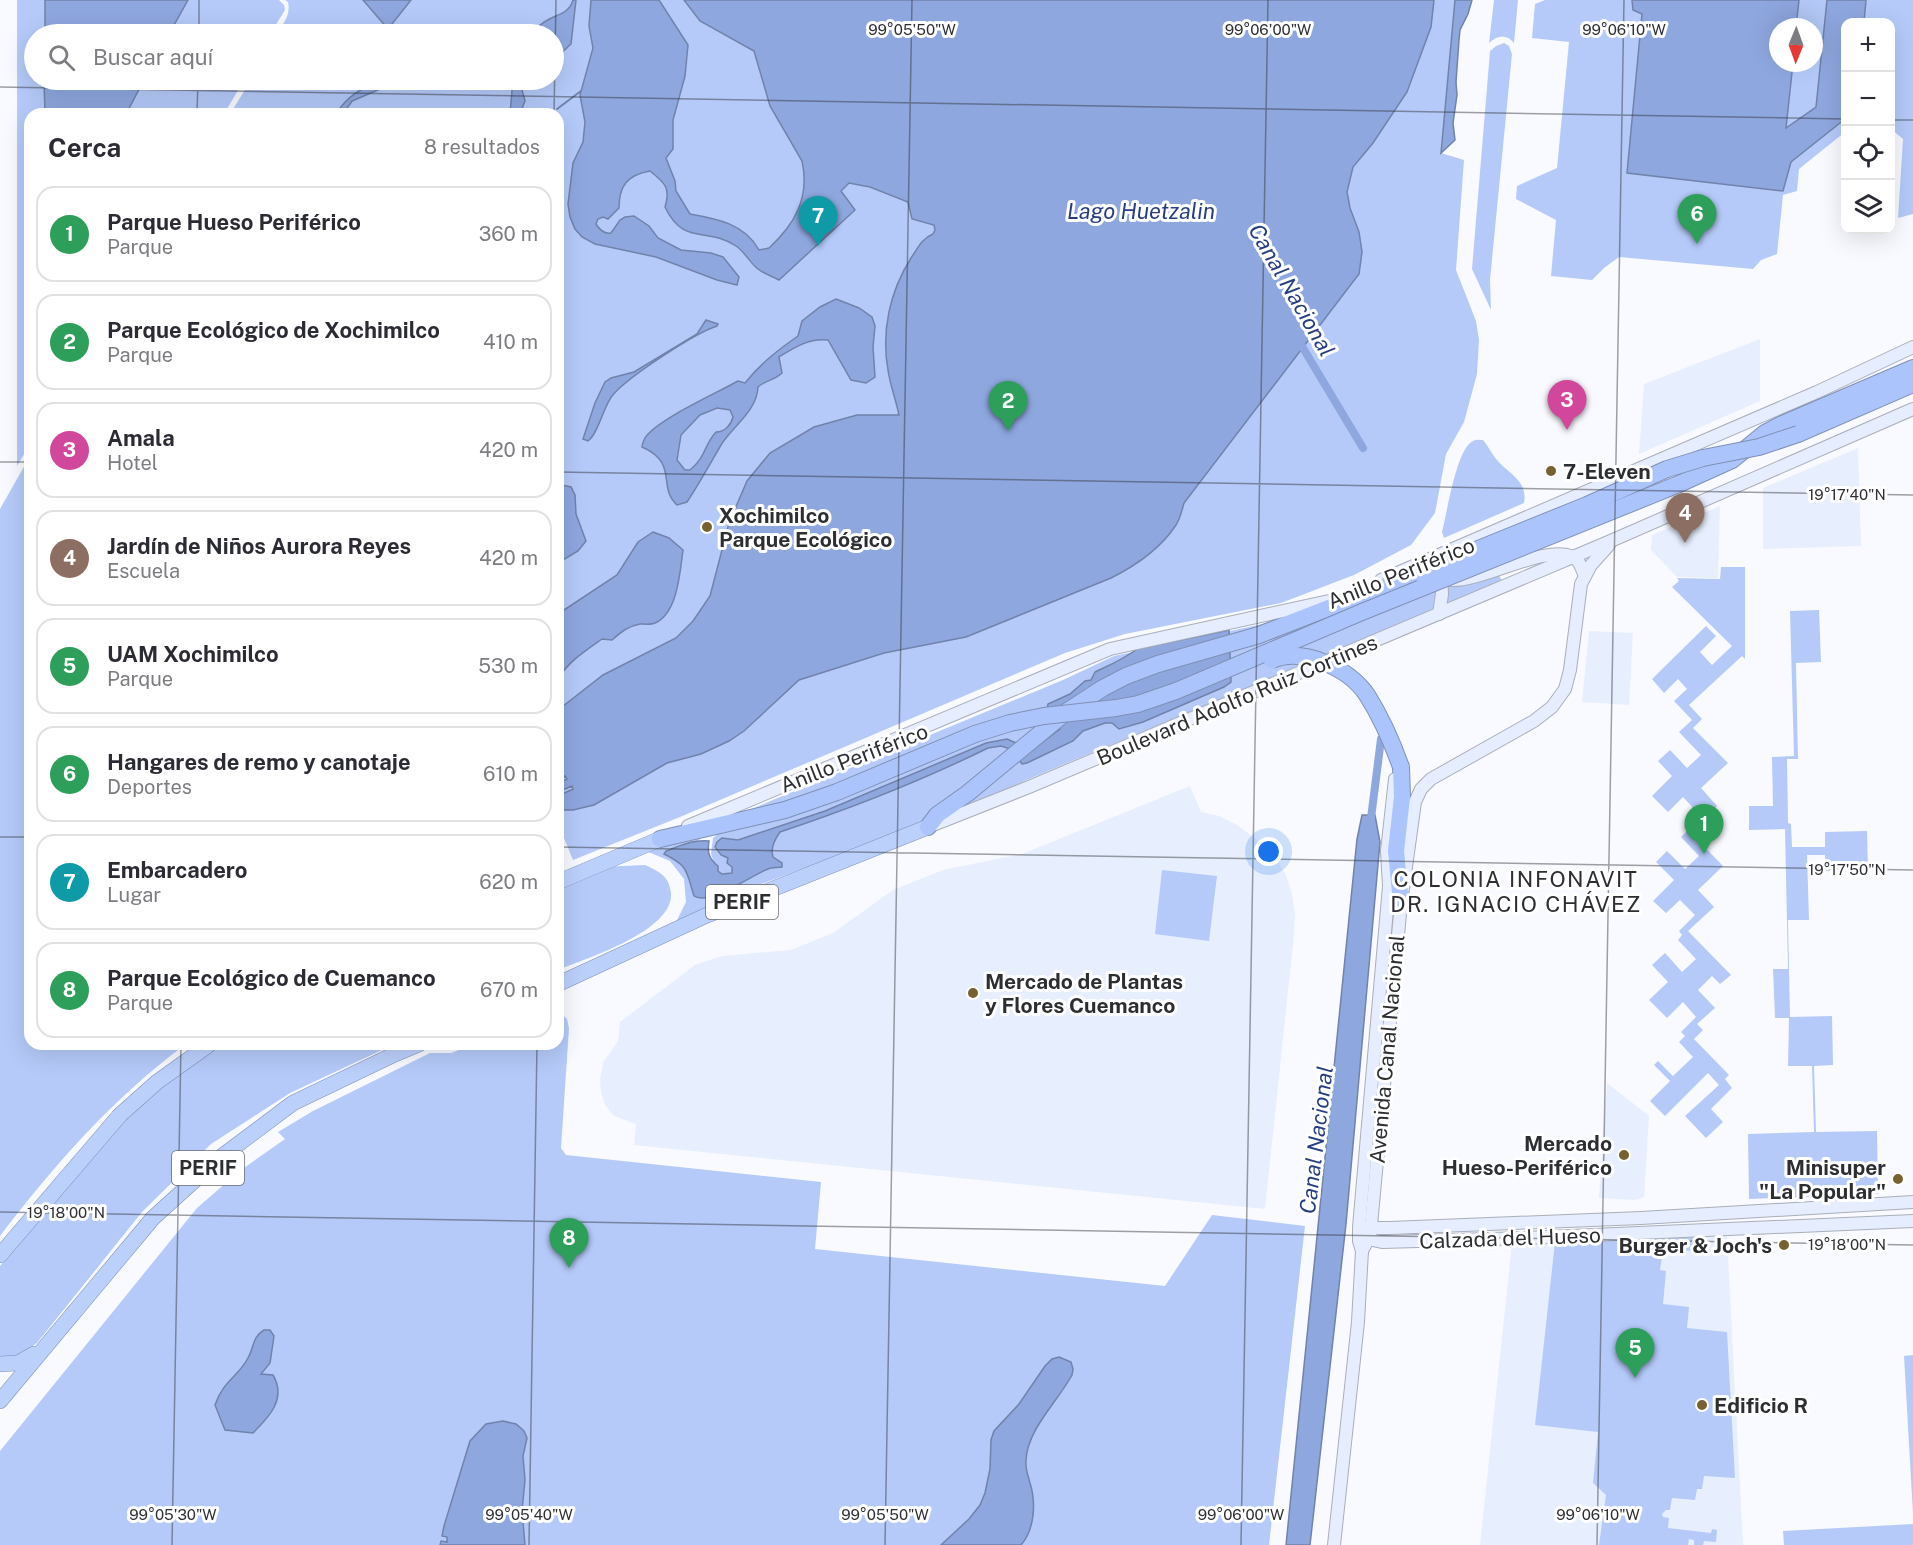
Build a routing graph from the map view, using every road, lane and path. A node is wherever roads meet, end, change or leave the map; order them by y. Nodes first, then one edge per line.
1 (1913, 347) edge
2 (1913, 368) edge
3 (1913, 384) edge
4 (1913, 409) edge
5 (1613, 540) junction
6 (1574, 557) junction
7 (1428, 558) junction
8 (1441, 576) junction
9 (1585, 576) junction
10 (1439, 614) junction
11 (1308, 670) junction
12 (1199, 682) junction
13 (928, 827) junction
14 (660, 838) junction
15 (564, 879) edge
16 (1401, 903) junction
17 (564, 981) edge
18 (202, 1050) edge
19 (405, 1050) edge
20 (1913, 1202) edge
21 (1373, 1206) junction
22 (1913, 1221) edge
23 (1390, 1228) junction
24 (1364, 1233) junction
25 (0, 1255) edge
26 (42, 1349) junction
27 (0, 1364) edge
28 (0, 1401) edge
29 (1334, 1545) edge

1 - 7 main road
2 - 12 highway, Anillo Periférico, bridge
3 - 13 highway, Anillo Periférico, bridge
4 - 5 main road, Boulevard Adolfo Ruiz Cortines / PERIF
5 - 6 main road, Boulevard Adolfo Ruiz Cortines / PERIF
5 - 9 main road, Avenida Canal Nacional
6 - 8 main road
6 - 9 main road
6 - 10 main road, Boulevard Adolfo Ruiz Cortines / PERIF
7 - 8 main road
7 - 14 main road
8 - 10 main road
9 - 16 main road, Avenida Canal Nacional
10 - 11 main road, Boulevard Adolfo Ruiz Cortines / PERIF
11 - 13 main road, Boulevard Adolfo Ruiz Cortines / PERIF
11 - 24 main road, Avenida Canal Nacional
12 - 14 highway, Anillo Periférico, bridge
12 - 16 highway, bridge
13 - 17 highway, Boulevard Adolfo Ruiz Cortines / PERIF
14 - 15 highway
16 - 21 main road, Avenida Canal Nacional
18 - 25 highway
19 - 26 highway, PERIF
20 - 23 main road, Calzada del Hueso
21 - 23 main road
21 - 24 main road, Avenida Canal Nacional
22 - 24 main road, Calzada del Hueso
23 - 24 main road, Calzada del Hueso
24 - 29 main road, Avenida Canal Nacional
26 - 27 highway
26 - 28 highway, PERIF

